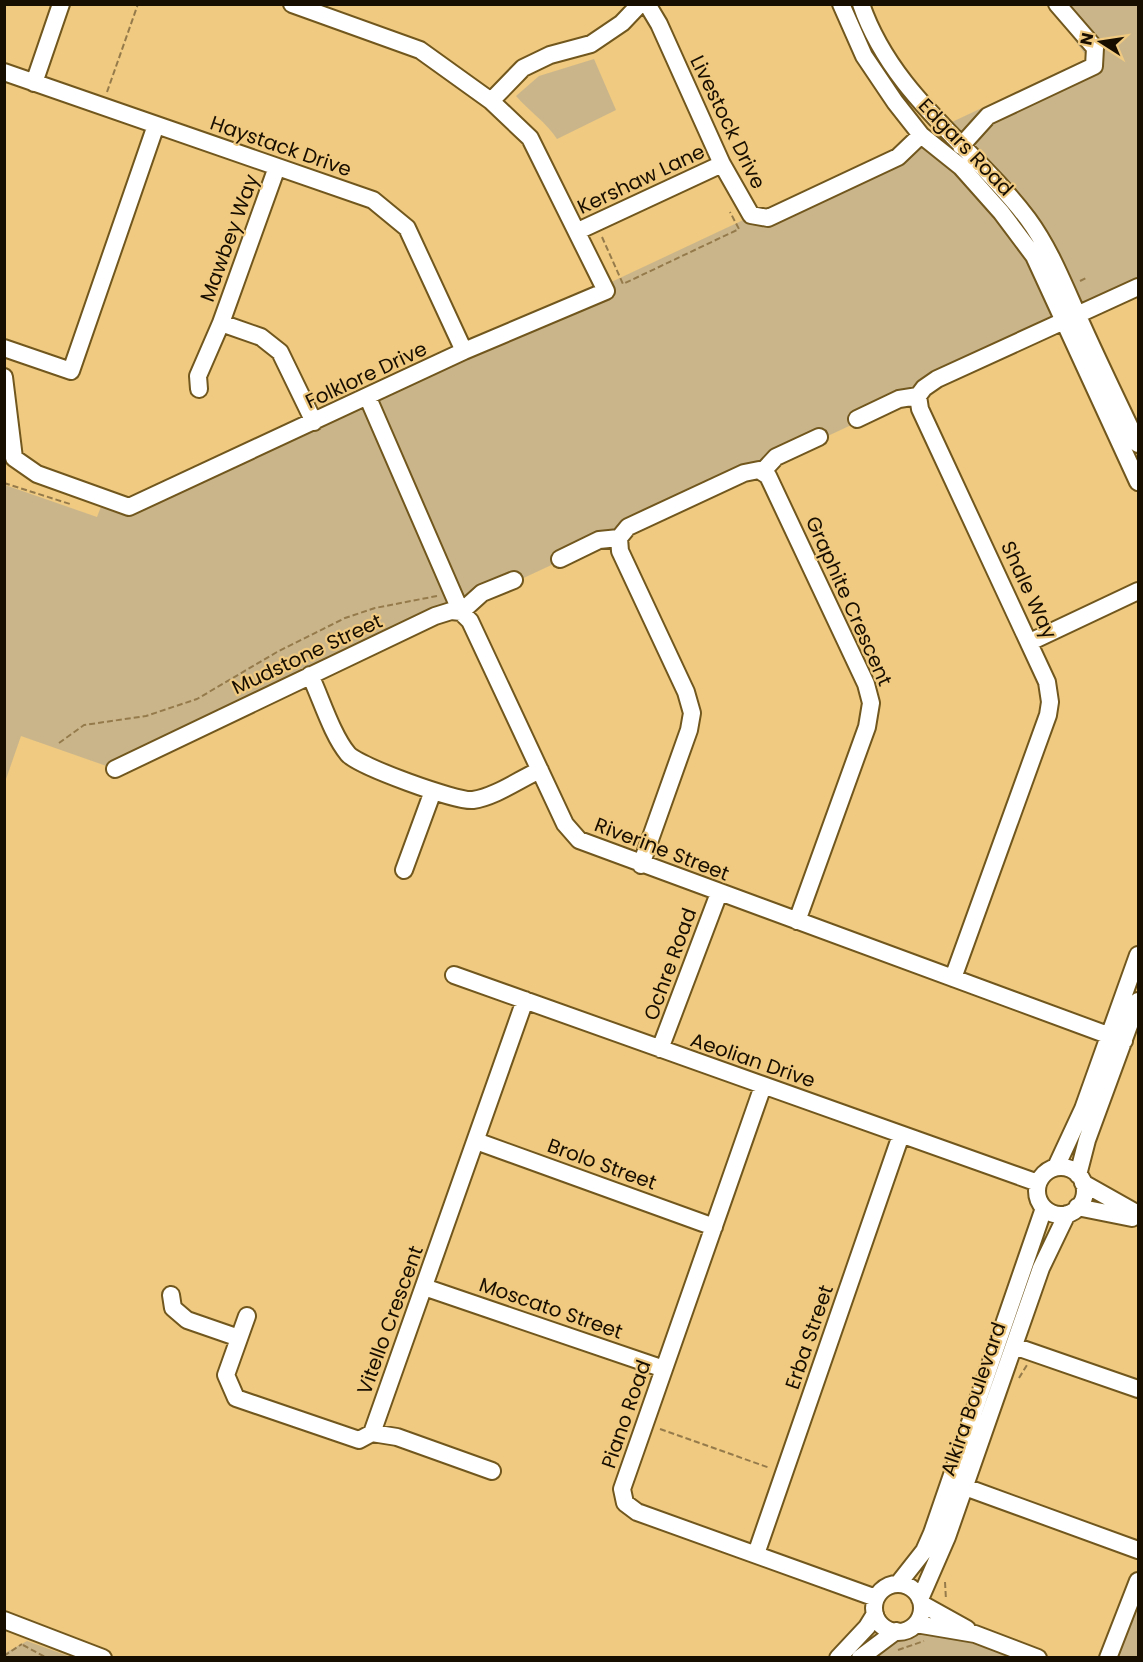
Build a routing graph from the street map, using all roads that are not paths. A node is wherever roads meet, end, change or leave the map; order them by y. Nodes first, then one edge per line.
1 (61, 4) edge
2 (292, 4) edge
3 (640, 4) edge
4 (647, 4) edge
5 (841, 4) edge
6 (861, 4) edge
7 (1057, 4) edge
8 (4, 72) edge
9 (34, 82) junction
10 (491, 100) junction
11 (156, 125) junction
12 (921, 135) junction
13 (961, 146) junction
14 (722, 164) junction
15 (277, 167) junction
16 (578, 231) junction
17 (1138, 287) edge
18 (1071, 318) junction
19 (221, 322) junction
20 (4, 348) edge
21 (464, 351) junction
22 (4, 377) edge
23 (199, 389) dead end
24 (918, 396) junction
25 (368, 399) junction
26 (857, 419) dead end
27 (314, 422) junction
28 (819, 437) dead end
29 (1138, 444) edge
30 (763, 471) junction
31 (1138, 482) edge
32 (619, 538) junction
33 (560, 559) dead end
34 (514, 580) dead end
35 (1138, 591) edge
36 (461, 612) junction
37 (1030, 642) junction
38 (310, 675) junction
39 (115, 769) dead end
40 (540, 770) junction
41 (433, 791) junction
42 (641, 865) junction
43 (404, 870) dead end
44 (719, 893) junction
45 (797, 921) junction
46 (1138, 955) edge
47 (454, 975) dead end
48 (953, 978) junction
49 (525, 1000) junction
50 (1138, 1001) edge
51 (1117, 1039) junction
52 (660, 1049) junction
53 (763, 1086) junction
54 (902, 1135) junction
55 (476, 1141) junction
56 (1056, 1167) junction
57 (1081, 1179) junction
58 (1038, 1182) junction
59 (1044, 1208) junction
60 (1072, 1210) junction
61 (1138, 1214) edge
62 (1138, 1220) edge
63 (714, 1227) junction
64 (424, 1287) junction
65 (171, 1295) dead end
66 (247, 1316) dead end
67 (239, 1338) junction
68 (1014, 1346) junction
69 (664, 1369) junction
70 (1138, 1389) edge
71 (372, 1433) junction
72 (492, 1471) dead end
73 (965, 1487) junction
74 (1138, 1550) edge
75 (756, 1554) junction
76 (1138, 1581) edge
77 (898, 1584) junction
78 (921, 1601) junction
79 (876, 1606) junction
80 (4, 1620) edge
81 (916, 1624) junction
82 (896, 1631) junction
83 (975, 1634) junction
84 (103, 1658) edge
85 (838, 1658) edge
86 (860, 1658) edge
87 (1038, 1658) edge
88 (1108, 1658) edge

1 - 9 street
2 - 10 street, Folklore Drive
3 - 10 street
4 - 14 street, Livestock Drive
5 - 12 street, Edgars Road
6 - 13 street, Edgars Road
7 - 13 street
8 - 9 street, Haystack Drive
9 - 11 street, Haystack Drive
10 - 16 street, Folklore Drive
11 - 15 street, Haystack Drive
11 - 20 street
12 - 14 street, Livestock Drive
12 - 18 street, Edgars Road
13 - 18 street, Edgars Road
14 - 16 street, Kershaw Lane
15 - 19 street, Mawbey Way
15 - 21 street, Haystack Drive
16 - 21 street, Folklore Drive
17 - 18 street
18 - 24 street
18 - 29 street, Edgars Road
18 - 31 street, Edgars Road
19 - 23 street
19 - 27 street, Mawbey Way
21 - 25 street, Folklore Drive
22 - 27 street, Folklore Drive
24 - 26 street
24 - 37 street, Shale Way
25 - 27 street, Folklore Drive
25 - 36 street, Riverine Street
28 - 30 street
30 - 32 street
30 - 45 street, Graphite Crescent
32 - 33 street
32 - 42 street
34 - 36 street, Mudstone Street
35 - 37 street
36 - 38 street, Mudstone Street
36 - 40 street, Riverine Street
37 - 48 street, Shale Way
38 - 39 street, Mudstone Street
38 - 41 street
40 - 41 street
40 - 42 street, Riverine Street
41 - 43 street
42 - 44 street, Riverine Street
44 - 45 street, Riverine Street
44 - 52 street, Ochre Road
45 - 48 street, Riverine Street
46 - 51 street
47 - 49 street, Aeolian Drive
48 - 51 street, Riverine Street
49 - 52 street, Aeolian Drive
49 - 55 street, Vitello Crescent
50 - 51 street
51 - 56 street
51 - 57 street
52 - 53 street, Aeolian Drive
53 - 54 street, Aeolian Drive
53 - 63 street, Piano Road
54 - 58 street, Aeolian Drive
54 - 75 street, Erba Street
55 - 63 street, Brolo Street
55 - 64 street, Vitello Crescent
56 - 57 street
56 - 58 street
57 - 60 street
57 - 61 street
58 - 59 street
59 - 60 street
59 - 77 street, Alkira Boulevard
60 - 62 street
60 - 68 street, Alkira Boulevard
63 - 69 street, Piano Road
64 - 69 street, Moscato Street
64 - 71 street, Vitello Crescent
65 - 67 street
66 - 67 street
67 - 71 street
68 - 70 street
68 - 73 street, Alkira Boulevard
69 - 75 street, Piano Road
71 - 72 street
73 - 74 street
73 - 78 street, Alkira Boulevard
75 - 79 street, Piano Road
76 - 88 street
77 - 78 street
77 - 79 street
78 - 81 street
78 - 83 street
79 - 82 street
79 - 85 street
80 - 84 street
81 - 82 street
81 - 83 street
82 - 86 street
83 - 87 street

